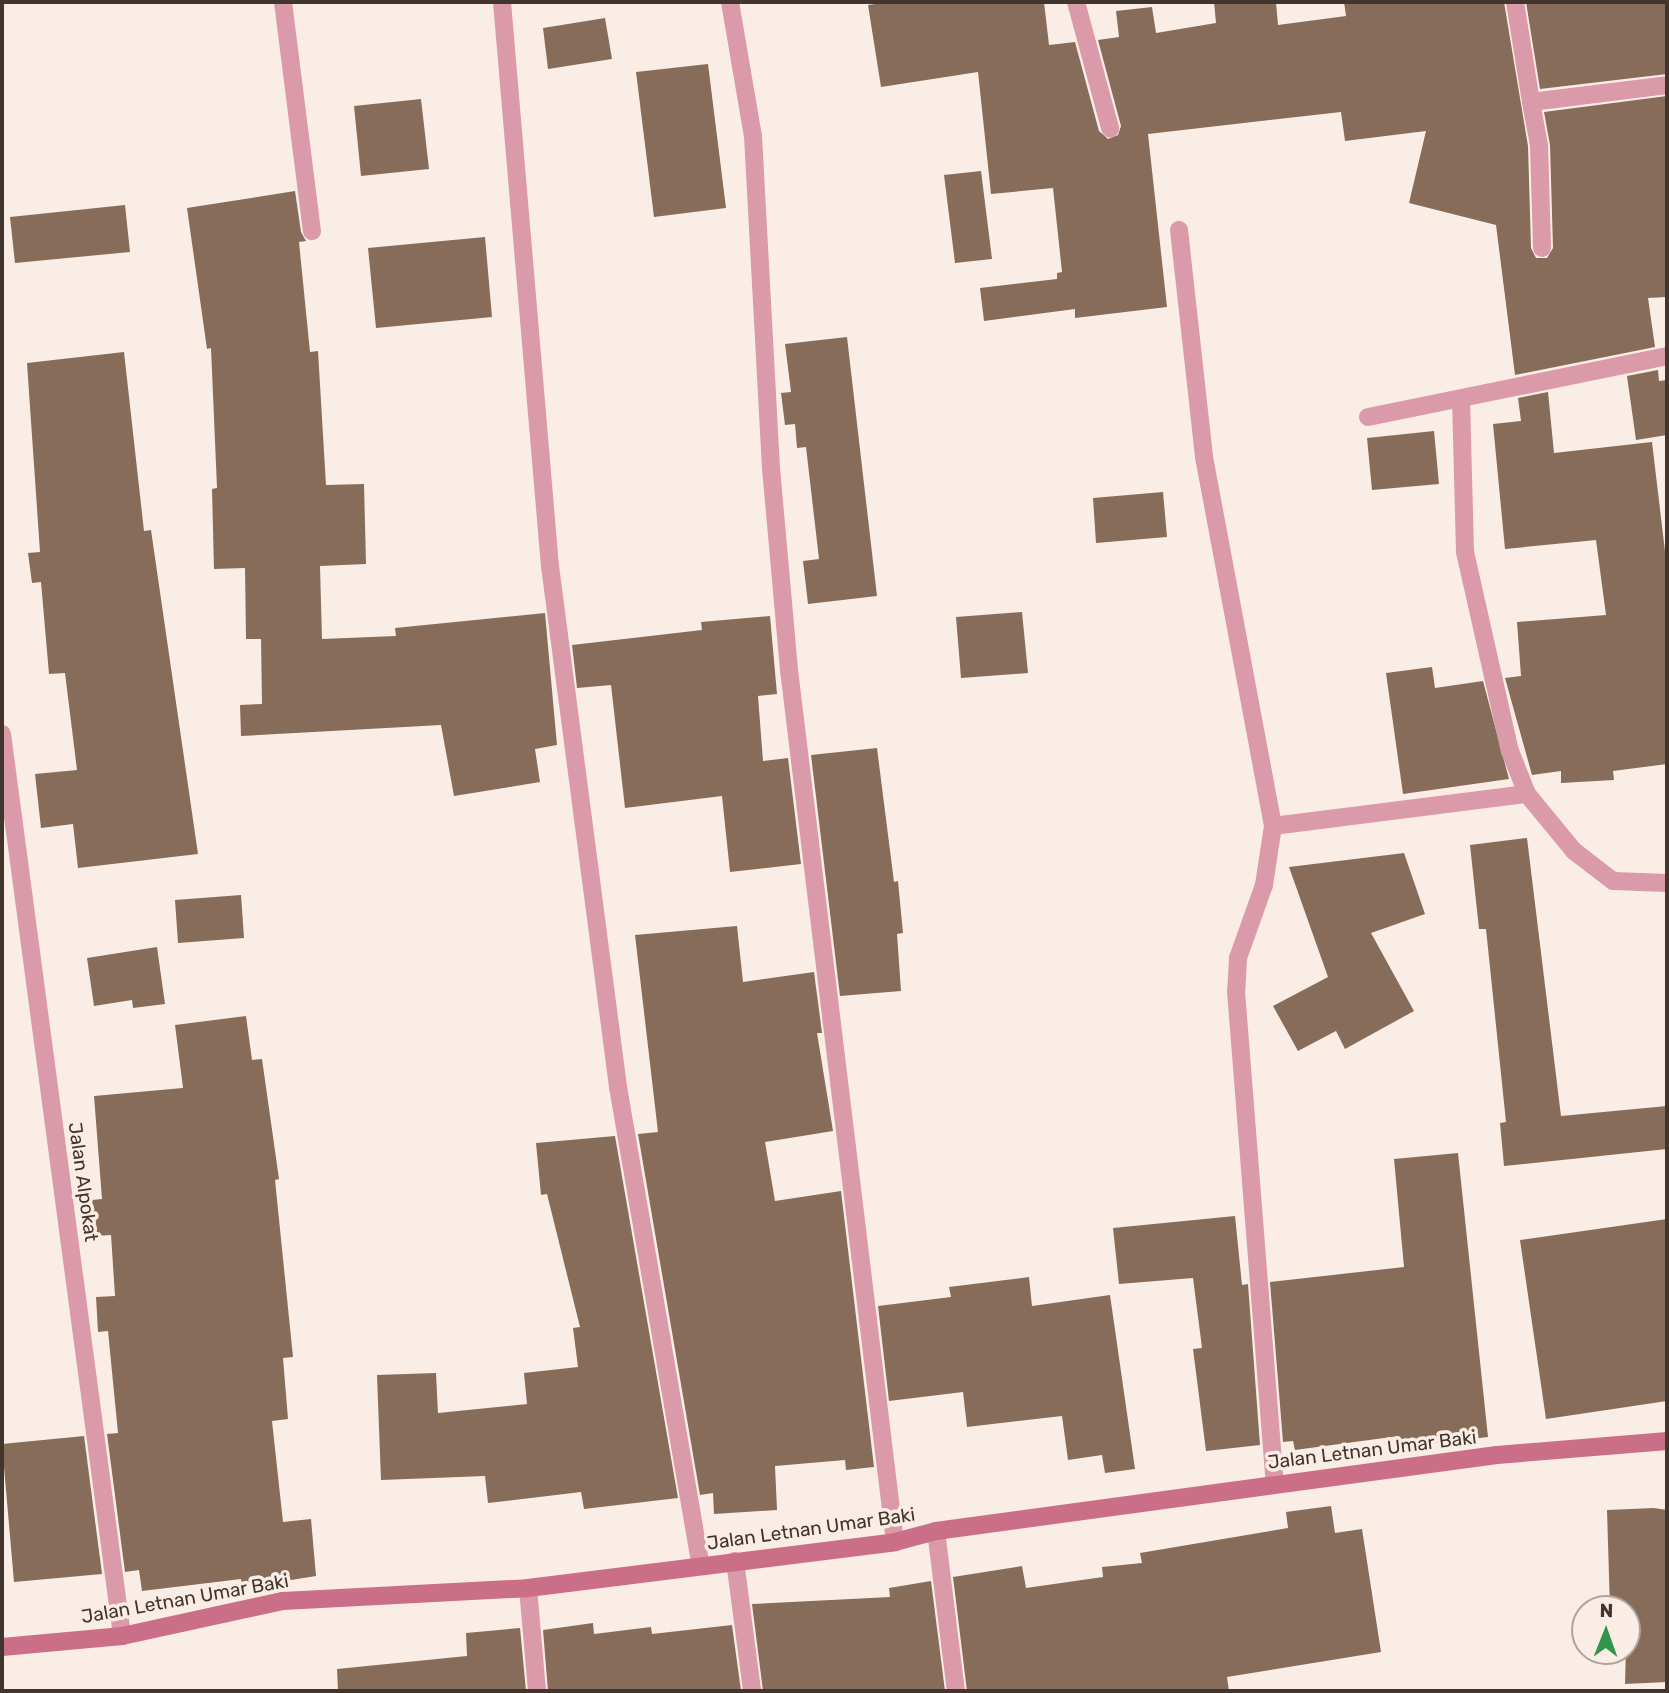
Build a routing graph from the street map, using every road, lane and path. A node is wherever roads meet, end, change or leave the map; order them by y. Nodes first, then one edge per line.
1 (283, 2) edge
2 (502, 2) edge
3 (730, 2) edge
4 (1076, 2) edge
5 (1515, 2) edge
6 (1667, 85) edge
7 (1531, 102) junction
8 (1110, 128) dead end
9 (1179, 230) dead end
10 (312, 231) dead end
11 (1542, 248) dead end
12 (1667, 356) edge
13 (1461, 399) junction
14 (1368, 417) dead end
15 (2, 734) edge
16 (1527, 794) junction
17 (1273, 826) junction
18 (1667, 883) edge
19 (1667, 1441) edge
20 (1275, 1484) junction
21 (936, 1531) junction
22 (895, 1542) junction
23 (734, 1561) junction
24 (701, 1566) junction
25 (528, 1588) junction
26 (122, 1636) junction
27 (2, 1647) edge
28 (537, 1691) edge
29 (752, 1691) edge
30 (956, 1691) edge

1 - 10 street
2 - 24 street
3 - 22 street
4 - 8 street
5 - 7 street
6 - 7 street
7 - 11 street
9 - 17 street
12 - 13 street
13 - 14 street
13 - 16 street
15 - 26 street, Jalan Alpokat
16 - 17 street
16 - 18 street
17 - 20 street
19 - 20 street, Jalan Letnan Umar Baki
20 - 21 street, Jalan Letnan Umar Baki
21 - 22 street, Jalan Letnan Umar Baki
21 - 30 street
22 - 23 street, Jalan Letnan Umar Baki
23 - 24 street, Jalan Letnan Umar Baki
23 - 29 street
24 - 25 street, Jalan Letnan Umar Baki
25 - 26 street, Jalan Letnan Umar Baki
25 - 28 street
26 - 27 street, Jalan Letnan Umar Baki

